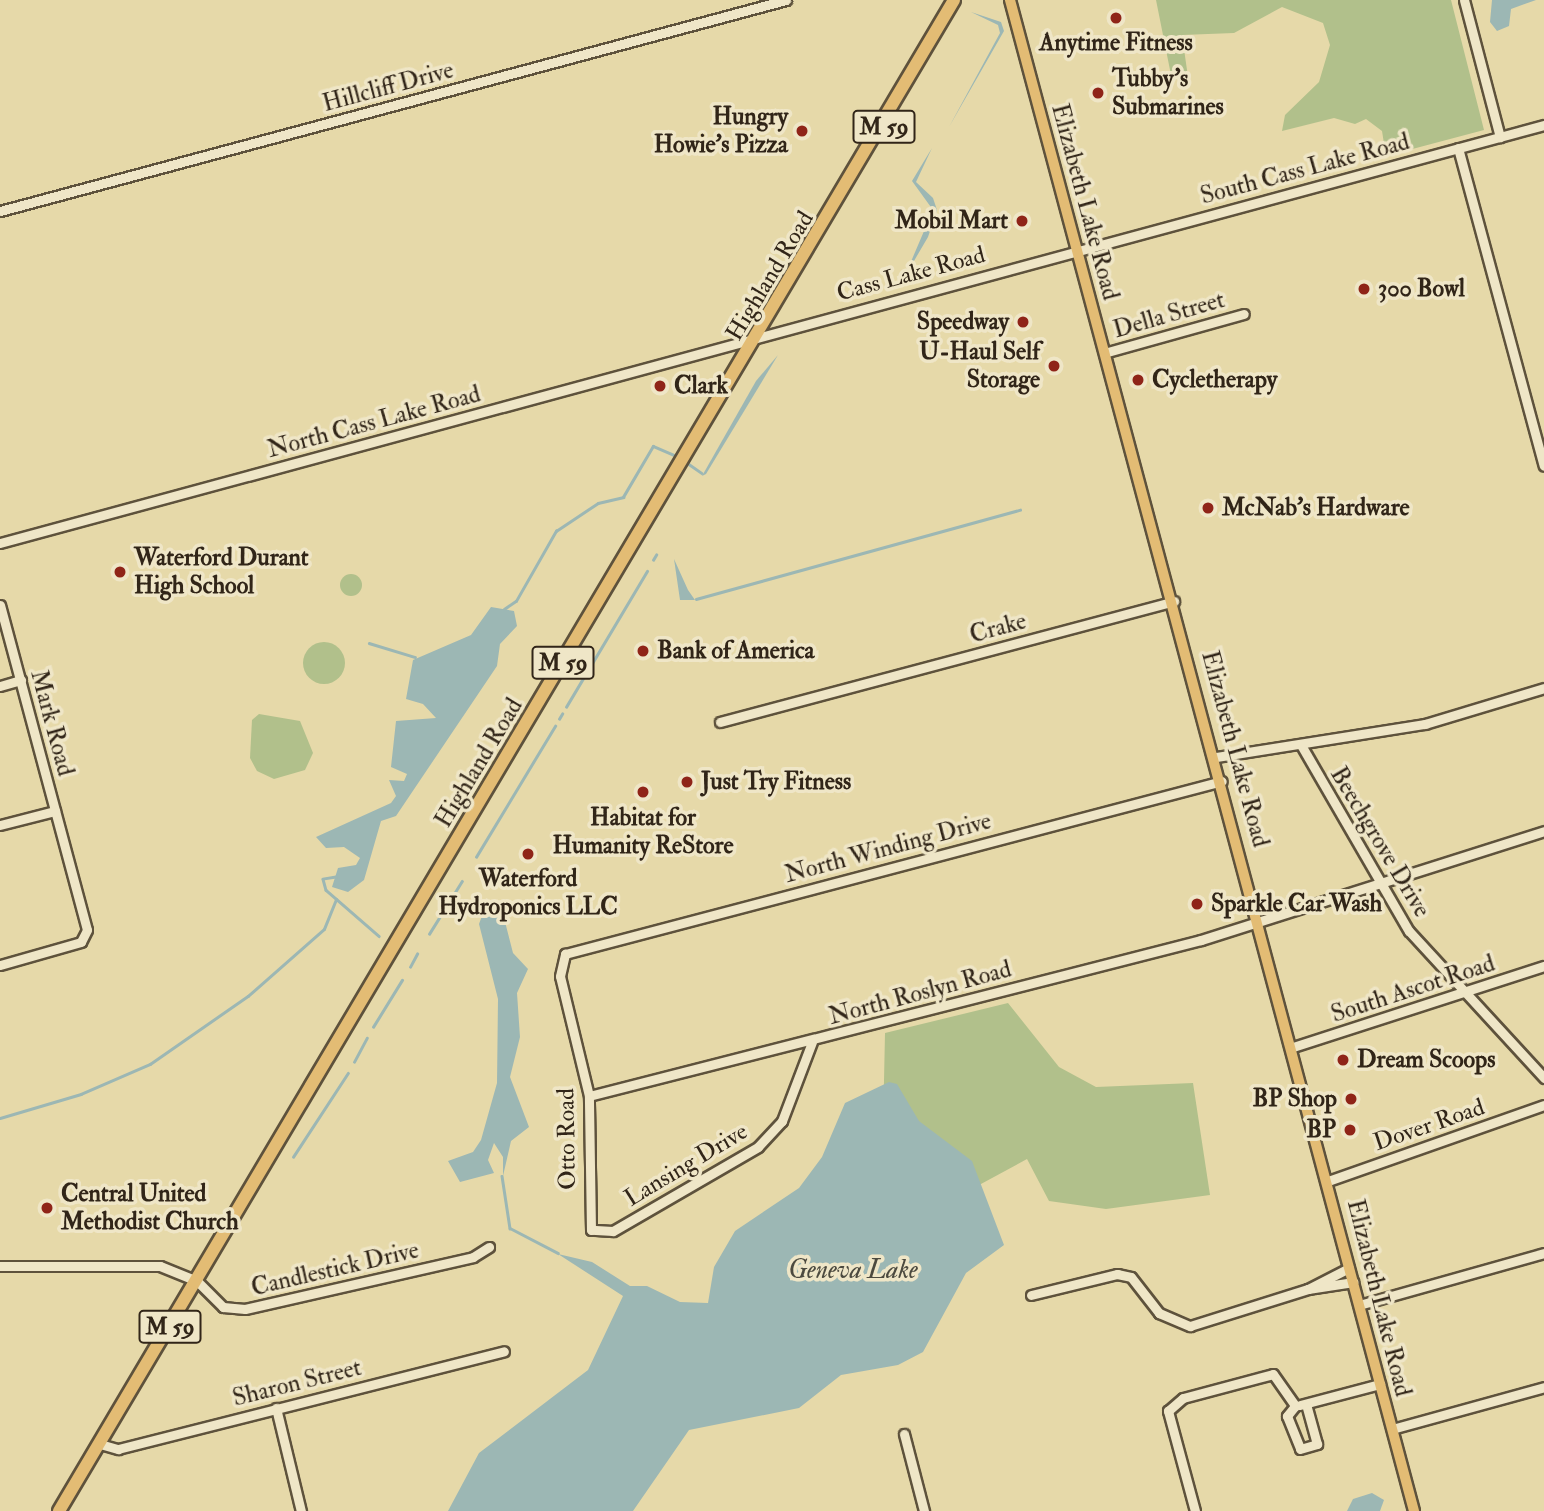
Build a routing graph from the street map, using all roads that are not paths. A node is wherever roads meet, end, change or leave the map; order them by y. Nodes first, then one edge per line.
1 (738, 0) edge
2 (785, 0) edge
3 (954, 0) edge
4 (1010, 0) edge
5 (1464, 0) edge
6 (741, 12) junction
7 (1544, 125) edge
8 (1500, 137) junction
9 (1458, 148) junction
10 (0, 211) edge
11 (1076, 248) junction
12 (1244, 314) dead end
13 (757, 337) junction
14 (1104, 353) junction
15 (1544, 466) edge
16 (0, 542) edge
17 (1174, 601) junction
18 (0, 605) edge
19 (21, 680) junction
20 (0, 686) edge
21 (1544, 688) edge
22 (720, 722) dead end
23 (1301, 745) junction
24 (1216, 757) junction
25 (1222, 781) junction
26 (55, 811) junction
27 (0, 825) edge
28 (1544, 831) edge
29 (1378, 886) junction
30 (1260, 923) junction
31 (565, 954) joint
32 (0, 965) edge
33 (1544, 966) edge
34 (1468, 992) junction
35 (812, 1042) junction
36 (1293, 1047) junction
37 (1544, 1077) edge
38 (589, 1096) junction
39 (1544, 1105) edge
40 (1328, 1181) junction
41 (603, 1235) joint
42 (489, 1247) dead end
43 (1544, 1253) edge
44 (0, 1266) edge
45 (1349, 1268) junction
46 (197, 1281) junction
47 (1353, 1282) junction
48 (1308, 1289) junction
49 (1031, 1295) dead end
50 (1359, 1305) junction
51 (504, 1351) dead end
52 (1380, 1384) junction
53 (1544, 1387) edge
54 (1306, 1404) junction
55 (1295, 1406) junction
56 (275, 1408) junction
57 (1392, 1429) junction
58 (904, 1434) dead end
59 (100, 1444) junction
60 (59, 1511) edge
61 (301, 1511) edge
62 (924, 1511) edge
63 (1195, 1511) edge
64 (1414, 1511) edge

1 - 6 street
2 - 6 street, Hillcliff Drive
3 - 13 highway, Highland Road / M 59
4 - 11 main road, Elizabeth Lake Road
5 - 8 street
6 - 10 street, Hillcliff Drive
7 - 8 street, South Cass Lake Road
8 - 9 street, South Cass Lake Road
9 - 11 street, South Cass Lake Road
9 - 15 street
11 - 13 street, Cass Lake Road
11 - 14 main road, Elizabeth Lake Road
12 - 14 street, Della Street
13 - 16 street, North Cass Lake Road
13 - 46 highway, Highland Road / M 59
14 - 17 main road, Elizabeth Lake Road
17 - 22 street, Crake
17 - 24 main road, Elizabeth Lake Road
18 - 19 street, Mark Road
19 - 20 street
19 - 26 street, Mark Road
21 - 23 street
23 - 24 street
23 - 29 street, Beechgrove Drive
24 - 25 main road, Elizabeth Lake Road
25 - 30 main road, Elizabeth Lake Road
25 - 31 street, North Winding Drive
26 - 27 street
26 - 32 street, Mark Road
28 - 29 street, North Roslyn Road
29 - 30 street, North Roslyn Road
29 - 34 street, Beechgrove Drive
30 - 35 street, North Roslyn Road
30 - 36 main road, Elizabeth Lake Road
31 - 38 street, Otto Road
33 - 34 street, South Ascot Road
34 - 36 street, South Ascot Road
34 - 37 street, Beechgrove Drive
35 - 38 street, North Roslyn Road
35 - 41 street, Lansing Drive
36 - 40 main road, Elizabeth Lake Road
38 - 41 street, Otto Road
39 - 40 street, Dover Road
40 - 45 main road, Elizabeth Lake Road
42 - 46 street, Candlestick Drive
43 - 50 street
44 - 46 street
45 - 47 main road, Elizabeth Lake Road
45 - 48 street
46 - 59 highway, Highland Road / M 59
47 - 48 street
47 - 50 main road, Elizabeth Lake Road
48 - 49 street
50 - 52 main road, Elizabeth Lake Road
51 - 56 street, Sharon Street
52 - 54 street
52 - 57 main road, Elizabeth Lake Road
53 - 57 street
54 - 55 street
54 - 55 street
55 - 63 street
56 - 59 street, Sharon Street
56 - 61 street
57 - 64 main road, Elizabeth Lake Road
58 - 62 street
59 - 60 highway, Highland Road / M 59

